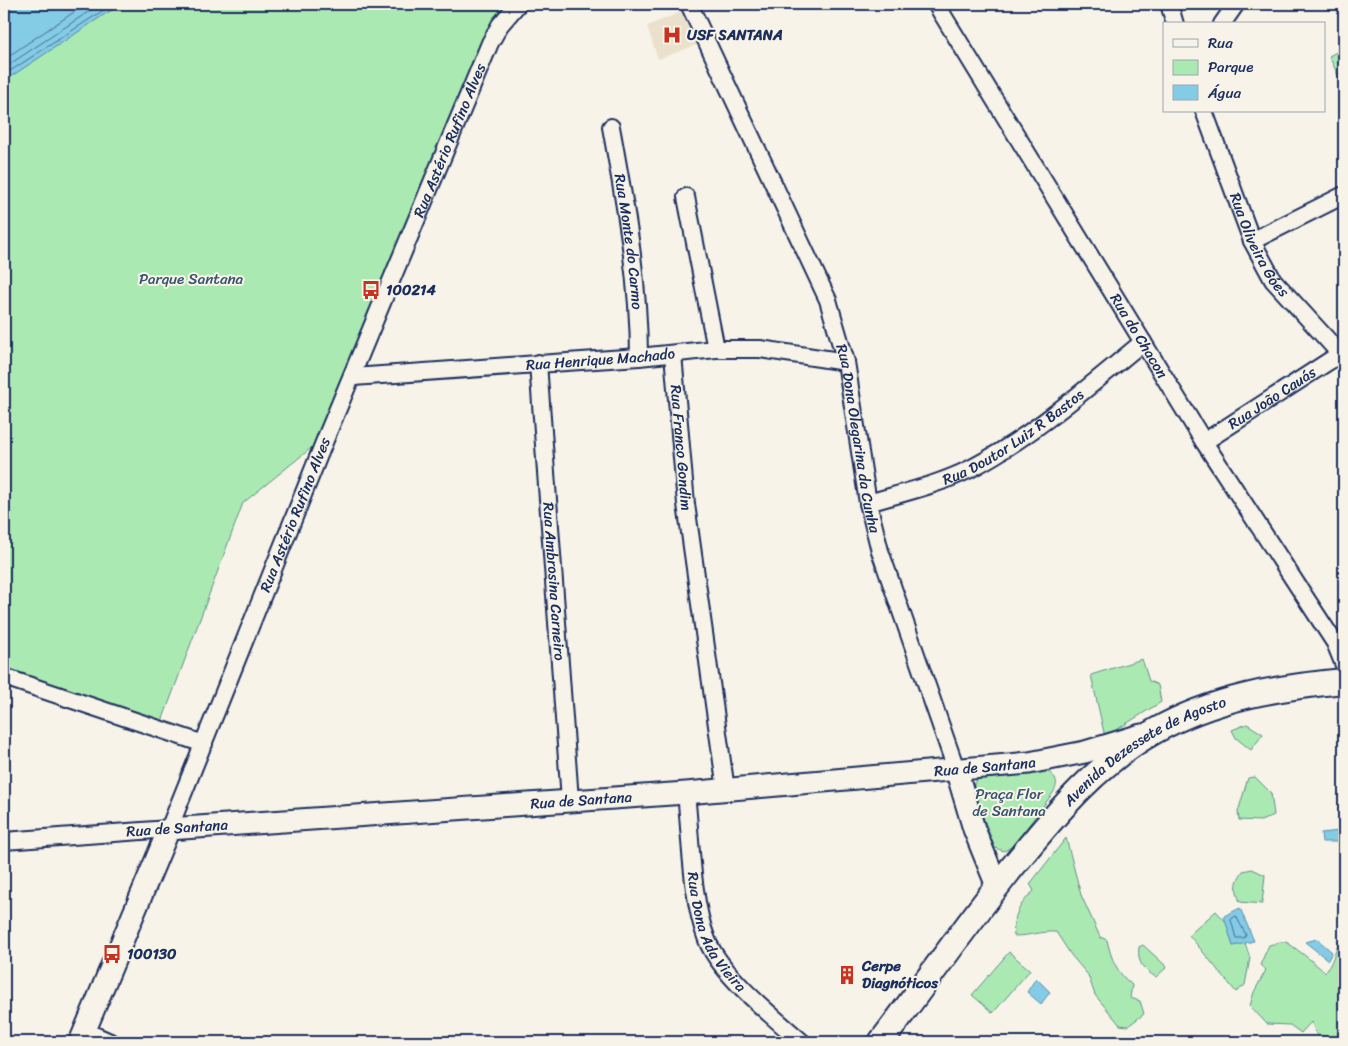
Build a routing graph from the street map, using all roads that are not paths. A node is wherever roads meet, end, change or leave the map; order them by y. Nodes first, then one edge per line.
1 (518, 4) edge
2 (688, 4) edge
3 (936, 4) edge
4 (1169, 4) edge
5 (1236, 4) edge
6 (1174, 22) edge
7 (1223, 22) edge
8 (1204, 112) edge
9 (612, 127) dead end
10 (1344, 195) edge
11 (686, 197) dead end
12 (1252, 241) junction
13 (1143, 342) junction
14 (716, 349) junction
15 (673, 354) junction
16 (1342, 356) edge
17 (639, 357) junction
18 (846, 362) junction
19 (538, 363) junction
20 (353, 377) junction
21 (1204, 442) junction
22 (868, 502) junction
23 (1344, 665) edge
24 (4, 677) edge
25 (1344, 681) edge
26 (1155, 730) junction
27 (204, 744) junction
28 (956, 769) junction
29 (726, 790) junction
30 (686, 793) junction
31 (570, 800) junction
32 (169, 829) junction
33 (4, 841) edge
34 (997, 886) junction
35 (82, 1037) edge
36 (110, 1042) edge
37 (802, 1042) edge
38 (881, 1042) edge

1 - 20 street, Rua Astério Rufino Alves
2 - 18 street, Rua Dona Olegarina da Cunha
3 - 13 street, Rua do Chacon
4 - 6 street
5 - 7 street
8 - 12 street, Rua Oliveira Góes
9 - 17 street, Rua Monte do Carmo
10 - 12 street
11 - 14 street
12 - 16 street, Rua Oliveira Góes
13 - 21 street, Rua do Chacon
13 - 22 street, Rua Doutor Luiz R Bastos
14 - 15 street, Rua Henrique Machado
14 - 18 street, Rua Henrique Machado
15 - 17 street, Rua Henrique Machado
15 - 29 street, Rua Franco Gondim
16 - 21 street, Rua João Cauás
17 - 19 street, Rua Henrique Machado
18 - 22 street, Rua Dona Olegarina da Cunha
19 - 20 street, Rua Henrique Machado
19 - 31 street, Rua Ambrosina Carneiro
20 - 27 street, Rua Astério Rufino Alves
21 - 23 street, Rua do Chacon
22 - 28 street, Rua Dona Olegarina da Cunha
24 - 27 street
25 - 26 main road, Avenida Dezessete de Agosto
26 - 28 street, Rua de Santana
26 - 34 main road, Avenida Dezessete de Agosto
27 - 32 street, Rua Astério Rufino Alves
28 - 29 street, Rua de Santana
28 - 34 street, Rua Dona Olegarina da Cunha
29 - 30 street, Rua de Santana
30 - 31 street, Rua de Santana
30 - 37 street, Rua Dona Ada Vieira
31 - 32 street, Rua de Santana
32 - 33 street, Rua de Santana
32 - 35 street, Rua Astério Rufino Alves
34 - 38 main road, Avenida Dezessete de Agosto
35 - 36 street

